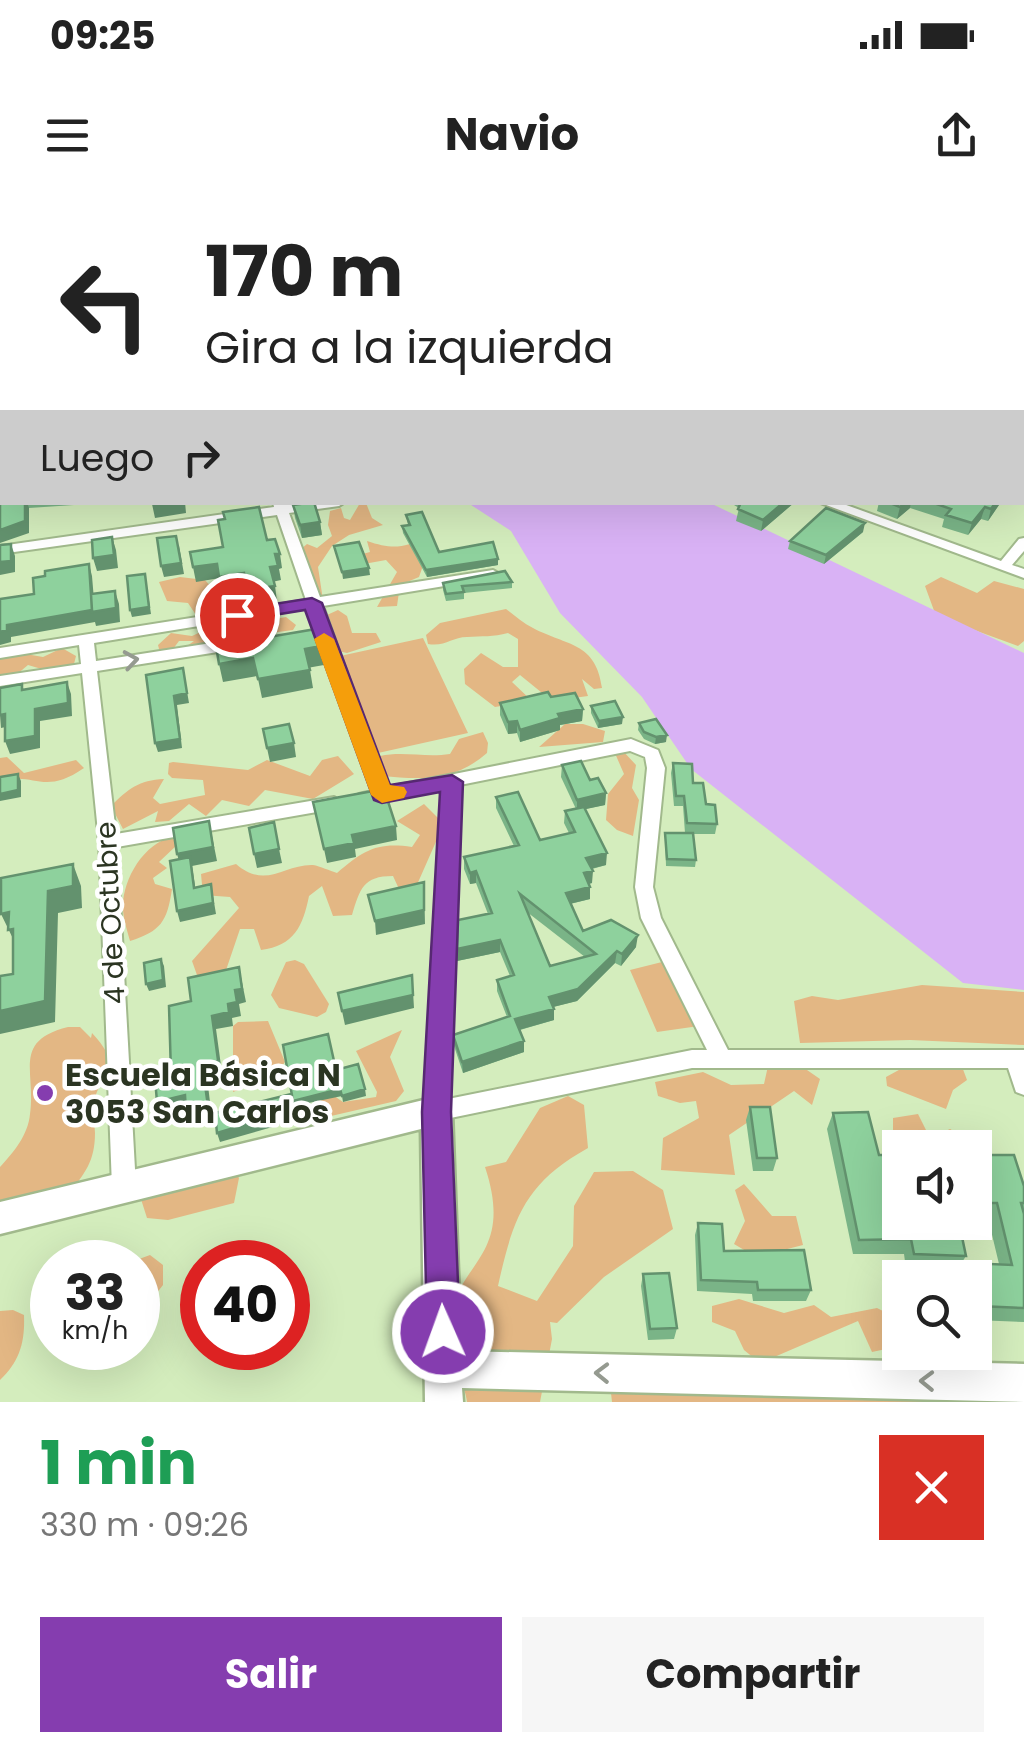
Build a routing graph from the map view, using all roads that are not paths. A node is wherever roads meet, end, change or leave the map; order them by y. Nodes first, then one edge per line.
1 (832, 505) edge
2 (280, 507) edge
3 (1024, 542) edge
4 (0, 550) edge
5 (1003, 567) junction
6 (499, 573) edge
7 (1024, 574) edge
8 (312, 603) junction
9 (321, 630) junction
10 (302, 633) edge
11 (86, 640) junction
12 (263, 640) edge
13 (0, 654) edge
14 (89, 667) junction
15 (0, 681) edge
16 (452, 782) junction
17 (382, 795) junction
18 (108, 842) junction
19 (722, 1059) junction
20 (1020, 1059) edge
21 (1024, 1084) edge
22 (436, 1112) junction
23 (124, 1188) junction
24 (0, 1218) edge
25 (1024, 1383) edge
26 (444, 1385) edge

1 - 5 street
2 - 4 street
2 - 8 street
3 - 5 street
5 - 7 street
6 - 8 street
8 - 9 street
8 - 11 street
9 - 10 street
9 - 17 street
11 - 13 street
11 - 14 street, 4 de Octubre
14 -> 12 street
14 - 15 street
14 - 18 street, 4 de Octubre
16 - 17 street
16 - 19 street
16 - 22 street
17 - 18 street
18 - 23 street, 4 de Octubre
19 - 20 street
19 - 22 street
20 - 21 street
22 - 23 street
22 - 26 street
23 - 24 street
25 -> 26 street

